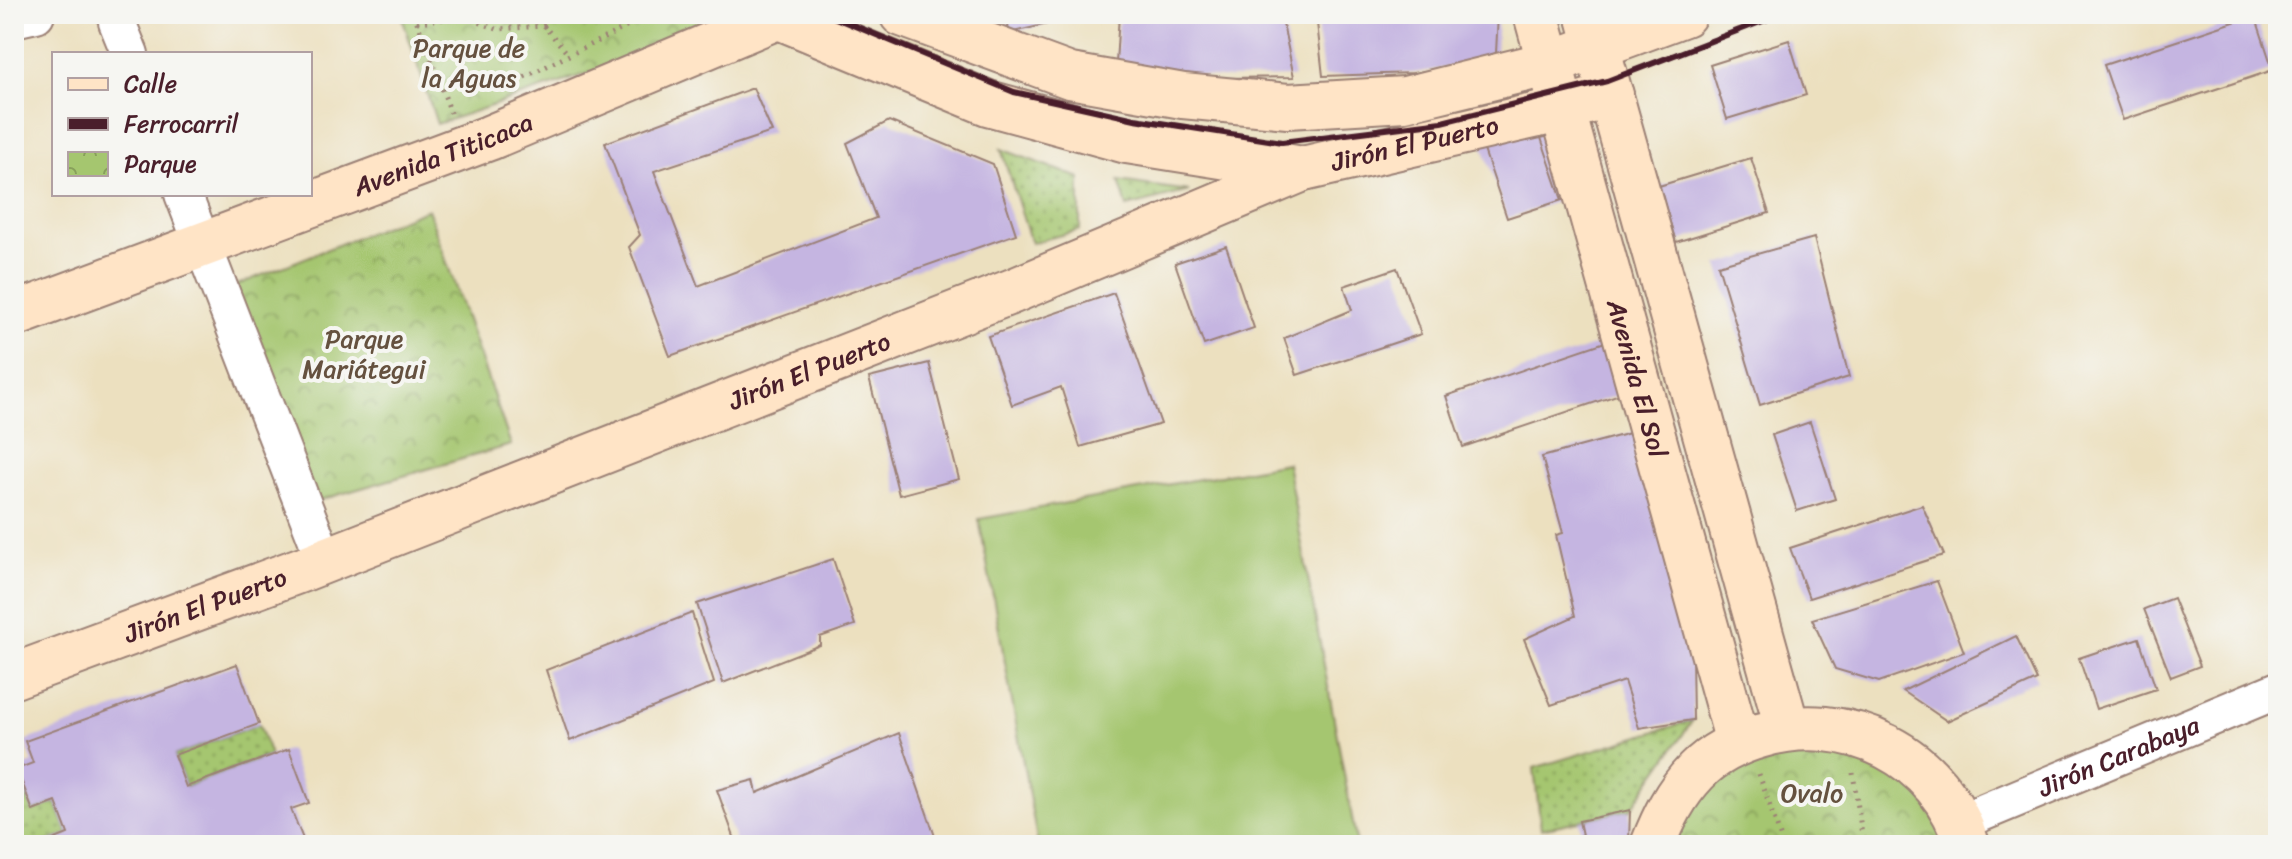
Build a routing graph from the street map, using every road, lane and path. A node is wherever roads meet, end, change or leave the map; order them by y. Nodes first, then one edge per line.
1 (36, 14) edge
2 (414, 14) edge
3 (533, 14) edge
4 (553, 14) edge
5 (653, 14) edge
6 (902, 14) edge
7 (1536, 14) edge
8 (1684, 14) edge
9 (467, 15) edge
10 (783, 15) edge
11 (14, 19) edge
12 (417, 22) junction
13 (544, 26) junction
14 (1592, 30) edge
15 (569, 55) junction
16 (1551, 63) junction
17 (502, 88) dead end
18 (1611, 95) junction
19 (463, 107) dead end
20 (1564, 109) junction
21 (1303, 169) junction
22 (184, 196) edge
23 (203, 245) junction
24 (14, 315) edge
25 (325, 561) junction
26 (14, 676) edge
27 (2278, 690) edge
28 (1787, 727) junction
29 (1747, 754) junction
30 (1851, 760) dead end
31 (1964, 833) edge
32 (1653, 845) edge
33 (1783, 845) edge
34 (1855, 845) edge

1 - 11 street
2 - 12 path
3 - 13 path
4 - 13 path
5 - 15 path
6 - 16 main road
7 - 16 main road, Avenida El Sol
8 - 14 main road
9 - 12 path
9 - 13 path
10 - 21 main road
10 - 23 main road, Avenida Titicaca
12 - 19 path
13 - 15 path
14 - 16 main road
14 - 18 main road, Avenida El Sol
15 - 17 path
16 - 20 main road, Avenida El Sol
18 - 20 main road, Jirón El Puerto
18 - 28 main road, Avenida El Sol
20 - 21 main road, Jirón El Puerto
20 - 29 main road, Avenida El Sol
21 - 25 main road, Jirón El Puerto
22 - 23 street
23 - 24 main road, Avenida Titicaca
23 - 25 street
25 - 26 main road, Jirón El Puerto
27 - 31 street, Jirón Carabaya
28 - 29 main road
28 - 31 main road
29 - 32 main road
29 - 33 path
30 - 34 path

